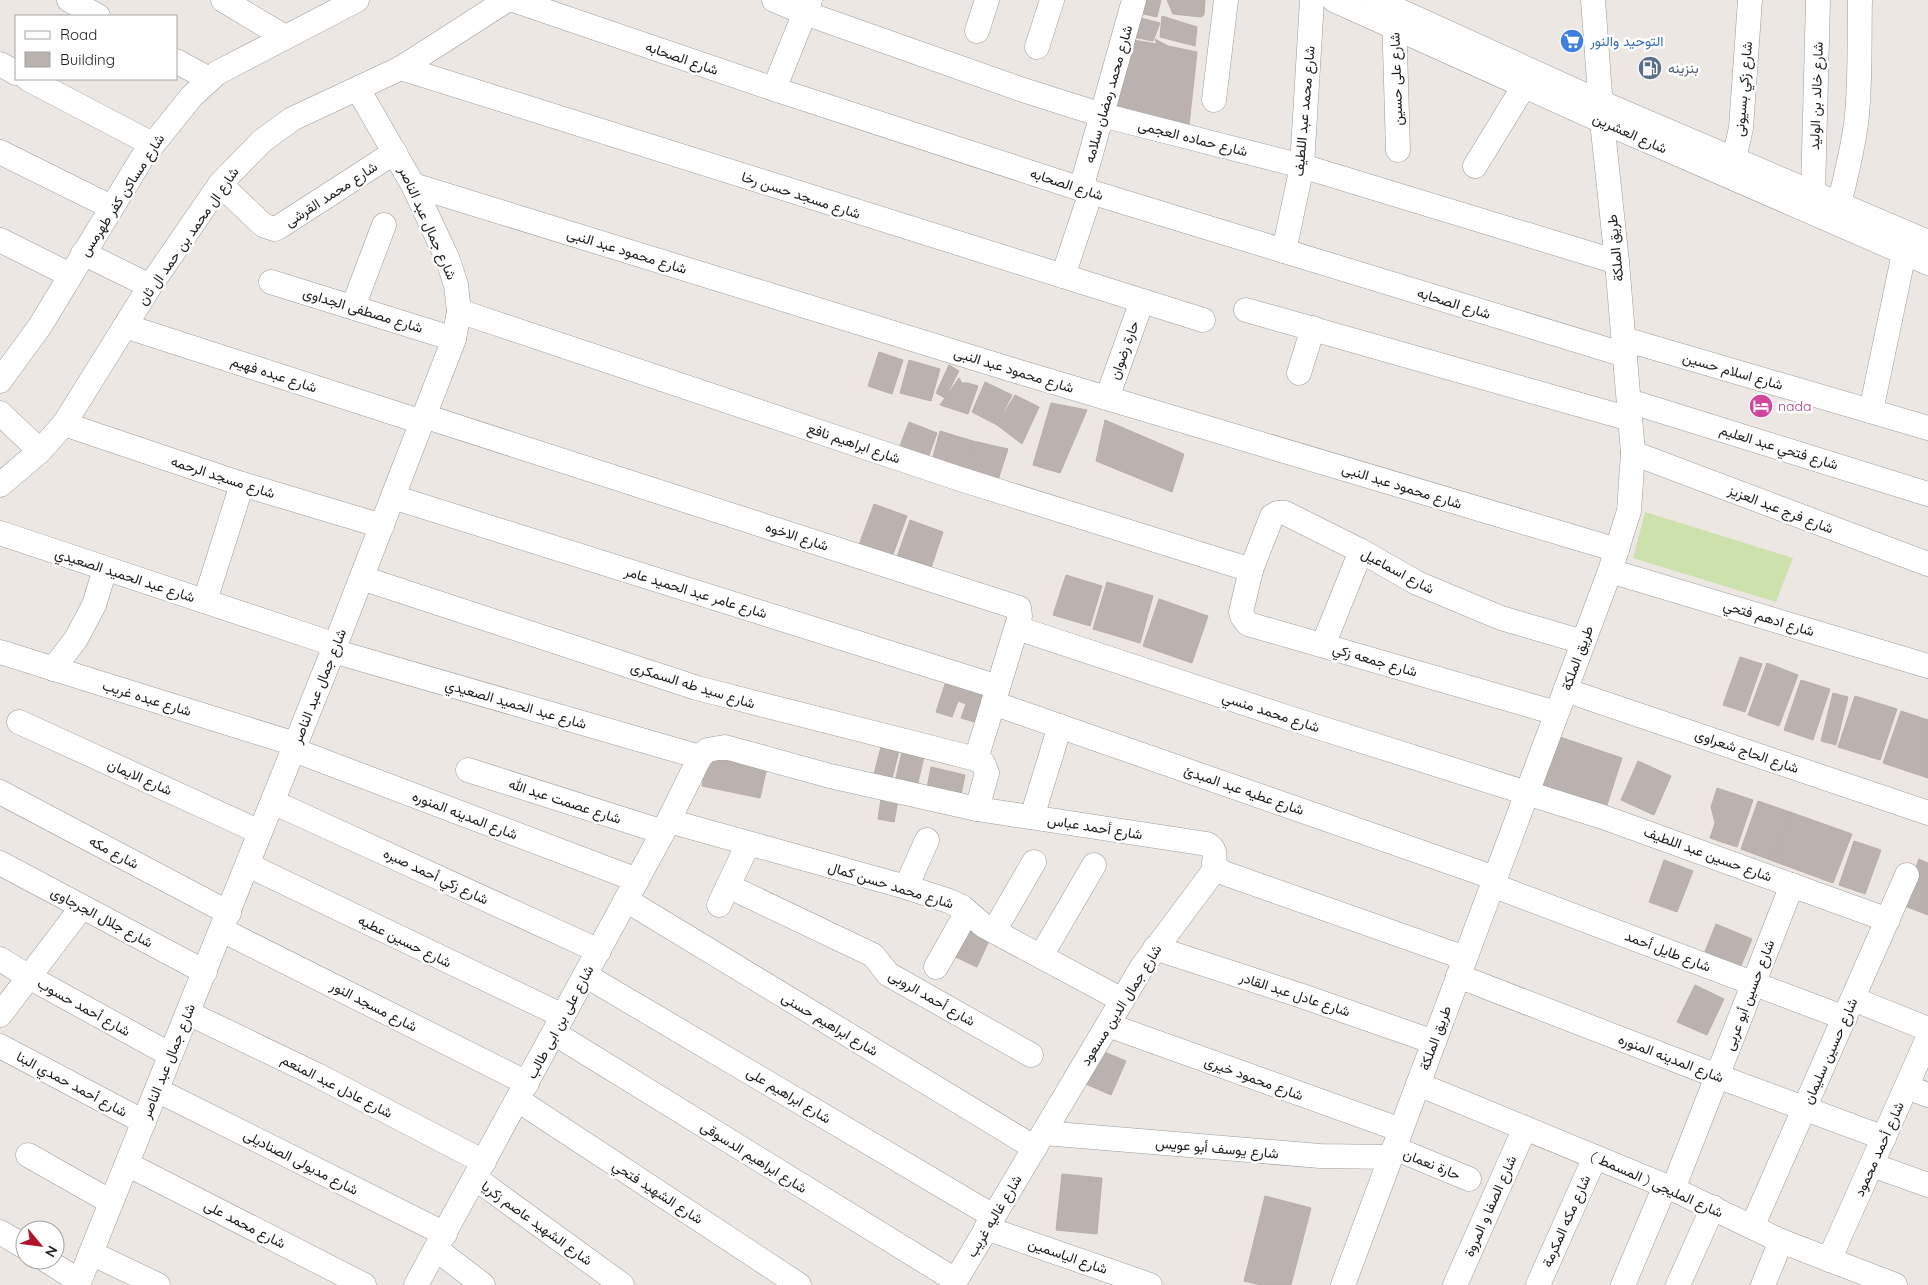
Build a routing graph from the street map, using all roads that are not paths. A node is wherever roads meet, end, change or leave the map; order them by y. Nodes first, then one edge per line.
1 (69, 0) edge
2 (223, 0) edge
3 (507, 0) edge
4 (514, 0) edge
5 (774, 0) edge
6 (987, 0) edge
7 (1052, 0) edge
8 (1134, 0) edge
9 (1226, 0) edge
10 (1312, 0) edge
11 (1334, 0) edge
12 (1593, 0) edge
13 (1750, 0) edge
14 (1818, 0) edge
15 (1860, 0) edge
16 (352, 1) edge
17 (807, 7) edge
18 (1390, 9) edge
19 (96, 15) edge
20 (977, 32) dead end
21 (285, 37) junction
22 (1037, 47) dead end
23 (178, 62) edge
24 (0, 64) edge
25 (401, 68) junction
26 (15, 72) edge
27 (209, 79) junction
28 (30, 80) edge
29 (1524, 86) junction
30 (358, 89) junction
31 (774, 89) junction
32 (1214, 100) dead end
33 (1601, 112) junction
34 (1102, 115) junction
35 (152, 144) junction
36 (1398, 150) dead end
37 (0, 152) edge
38 (395, 152) junction
39 (1302, 166) junction
40 (1475, 166) dead end
41 (1730, 167) junction
42 (220, 184) junction
43 (413, 185) junction
44 (1086, 190) junction
45 (1813, 193) junction
46 (1839, 204) junction
47 (111, 206) junction
48 (384, 225) dead end
49 (0, 240) edge
50 (1928, 242) edge
51 (1284, 251) junction
52 (83, 253) junction
53 (1904, 253) junction
54 (1617, 262) junction
55 (1928, 262) edge
56 (70, 275) junction
57 (1063, 276) junction
58 (271, 282) dead end
59 (150, 286) junction
60 (1142, 301) junction
61 (353, 307) junction
62 (1246, 310) dead end
63 (459, 311) junction
64 (1203, 320) dead end
65 (125, 326) junction
66 (1313, 328) junction
67 (454, 338) junction
68 (1624, 347) junction
69 (1299, 373) dead end
70 (2, 376) edge
71 (1107, 398) junction
72 (1630, 410) junction
73 (1871, 411) junction
74 (0, 413) edge
75 (423, 419) junction
76 (64, 424) junction
77 (1928, 428) edge
78 (40, 451) junction
79 (1633, 454) junction
80 (242, 484) junction
81 (0, 485) edge
82 (1928, 494) edge
83 (393, 497) junction
84 (382, 526) junction
85 (0, 533) edge
86 (1361, 551) junction
87 (1613, 560) junction
88 (1928, 564) edge
89 (105, 569) junction
90 (1251, 570) junction
91 (362, 578) junction
92 (205, 601) junction
93 (1017, 628) junction
94 (1583, 642) junction
95 (1324, 645) junction
96 (335, 648) junction
97 (0, 652) edge
98 (1928, 666) edge
99 (53, 669) junction
100 (1565, 690) junction
101 (996, 695) junction
102 (1556, 713) junction
103 (19, 722) dead end
104 (1060, 726) junction
105 (294, 747) junction
106 (700, 757) junction
107 (976, 758) junction
108 (468, 770) dead end
109 (0, 792) edge
110 (1526, 793) junction
111 (273, 802) junction
112 (977, 809) junction
113 (1928, 813) edge
114 (1032, 817) junction
115 (666, 827) junction
116 (260, 832) junction
117 (927, 840) dead end
118 (748, 844) junction
119 (1034, 862) dead end
120 (0, 863) edge
121 (248, 864) junction
122 (1094, 865) dead end
123 (1216, 868) junction
124 (1907, 875) dead end
125 (1493, 881) junction
126 (1792, 885) junction
127 (906, 887) junction
128 (631, 890) junction
129 (82, 907) junction
130 (967, 912) junction
131 (1888, 920) junction
132 (225, 921) junction
133 (994, 931) junction
134 (1155, 948) junction
135 (598, 951) junction
136 (1041, 956) junction
137 (0, 959) edge
138 (936, 967) dead end
139 (1462, 967) junction
140 (205, 972) junction
141 (586, 975) junction
142 (29, 977) junction
143 (1754, 984) junction
144 (1122, 1000) junction
145 (1849, 1008) junction
146 (188, 1013) junction
147 (0, 1015) edge
148 (559, 1025) junction
149 (1108, 1025) junction
150 (1928, 1029) edge
151 (1928, 1038) edge
152 (1434, 1042) junction
153 (0, 1046) edge
154 (169, 1054) junction
155 (1031, 1055) dead end
156 (1717, 1076) junction
157 (1418, 1084) junction
158 (157, 1090) junction
159 (1918, 1091) edge
160 (522, 1092) junction
161 (1804, 1108) junction
162 (144, 1122) junction
163 (1525, 1128) junction
164 (1884, 1138) junction
165 (1039, 1141) junction
166 (1395, 1145) junction
167 (28, 1155) dead end
168 (1595, 1157) junction
169 (127, 1164) junction
170 (1872, 1165) junction
171 (480, 1170) junction
172 (1469, 1179) dead end
173 (1928, 1184) edge
174 (1669, 1188) junction
175 (112, 1202) junction
176 (1713, 1207) junction
177 (990, 1222) junction
178 (1752, 1227) junction
179 (0, 1232) edge
180 (15, 1241) edge
181 (440, 1241) junction
182 (1781, 1241) junction
183 (91, 1253) junction
184 (1829, 1260) junction
185 (60, 1270) edge
186 (1869, 1280) edge
187 (78, 1283) edge
188 (954, 1283) edge
189 (158, 1285) edge
190 (364, 1285) edge
191 (416, 1285) edge
192 (483, 1285) edge
193 (622, 1285) edge
194 (799, 1285) edge
195 (1149, 1285) edge
196 (1343, 1285) edge
197 (1455, 1285) edge
198 (1538, 1285) edge
199 (1623, 1285) edge
200 (1678, 1285) edge
201 (1763, 1285) edge
202 (1894, 1285) edge

1 - 19 street
2 - 21 street
3 - 25 street, شارع ال محمد بن حمد ال ثان
4 - 31 street, شارع الصحابه
5 - 17 street, شارع حماده العجمى
6 - 20 street
7 - 22 street
8 - 34 street, شارع محمد رمضان سلامه
9 - 32 street
10 - 39 street, شارع محمد عبد اللطيف
11 - 18 street, شارع العشرين
12 - 33 street, طريق الملكة
13 - 41 street, شارع زكي بسيونى
14 - 45 street, شارع خالد بن الوليد
15 - 46 street
16 - 21 street, شارع مساكن كفر طهرمس
17 - 31 street
17 - 34 street, شارع حماده العجمى
18 - 29 street, شارع العشرين
18 - 33 street, شارع العشرين
18 - 36 street, شارع على حسين
21 - 27 street, شارع مساكن كفر طهرمس
23 - 27 street
24 - 26 street
25 - 30 street, شارع ال محمد بن حمد ال ثان
25 - 57 street, شارع مسجد حسن رخا
27 - 35 street, شارع مساكن كفر طهرمس
28 - 35 street
29 - 33 street, شارع العشرين
29 - 40 street
30 - 38 street, شارع جمال عبد الناصر
30 - 42 street, شارع ال محمد بن حمد ال ثان
31 - 44 street, شارع الصحابه
33 - 41 street, شارع العشرين
33 - 54 street, طريق الملكة
34 - 39 street, شارع حماده العجمى
34 - 44 street, شارع محمد رمضان سلامه
35 - 47 street, شارع مساكن كفر طهرمس
37 - 47 street
38 - 42 street, شارع محمد القرشى
38 - 43 street, شارع جمال عبد الناصر
39 - 51 street, شارع محمد عبد اللطيف
39 - 54 street, شارع حماده العجمى
41 - 45 street, شارع العشرين
41 - 53 street, شارع العشرين
42 - 59 street, شارع ال محمد بن حمد ال ثان
43 - 63 street, شارع جمال عبد الناصر
43 - 71 street, شارع محمود عبد النبى
44 - 51 street, شارع الصحابه
44 - 57 street, شارع محمد رمضان سلامه
45 - 46 street, شارع العشرين
46 - 50 street, شارع العشرين
47 - 52 street, شارع مساكن كفر طهرمس
48 - 61 street
49 - 56 street
51 - 68 street, شارع الصحابه
52 - 56 street, شارع مساكن كفر طهرمس
52 - 59 street
53 - 55 street, شارع العشرين
53 - 73 street
54 - 68 street, طريق الملكة
56 - 70 street, شارع مساكن كفر طهرمس
57 - 60 street, شارع مسجد حسن رخا
58 - 61 street, شارع مصطفى الجداوى
59 - 65 street, شارع ال محمد بن حمد ال ثان
60 - 64 street, شارع مسجد حسن رخا
60 - 71 street, حارة رضوان
61 - 67 street, شارع مصطفى الجداوى
62 - 66 street, شارع فتحي عبد العليم
63 - 67 street, شارع جمال عبد الناصر
63 - 90 street, شارع ابراهيم نافع
65 - 75 street, شارع عبده فهيم
65 - 76 street, شارع ال محمد بن حمد ال ثان
66 - 69 street
66 - 72 street, شارع فتحي عبد العليم
67 - 75 street, شارع جمال عبد الناصر
68 - 72 street, طريق الملكة
68 - 73 street, شارع اسلام حسين
71 - 87 street, شارع محمود عبد النبى
72 - 79 street, طريق الملكة
72 - 82 street, شارع فتحي عبد العليم
73 - 77 street, شارع اسلام حسين
74 - 78 street
75 - 83 street, شارع جمال عبد الناصر
75 - 93 street, شارع الاخوه
76 - 78 street, شارع ال محمد بن حمد ال ثان
76 - 80 street, شارع مسجد الرحمه
78 - 81 street, شارع ال محمد بن حمد ال ثان
79 - 87 street, طريق الملكة
79 - 88 street, شارع فرج عبد العزيز
80 - 84 street, شارع مسجد الرحمه
80 - 92 street
83 - 84 street, شارع جمال عبد الناصر
83 - 101 street, شارع عامر عبد الحميد عامر
84 - 91 street, شارع جمال عبد الناصر
85 - 89 street, شارع عبد الحميد الصعيدي
86 - 90 street, شارع اسماعيل
86 - 94 street, شارع اسماعيل
86 - 95 street
87 - 94 street, طريق الملكة
87 - 98 street, شارع ادهم فتحي
89 - 92 street, شارع عبد الحميد الصعيدي
89 - 99 street
90 - 95 street, شارع جمعه زكي
91 - 96 street, شارع جمال عبد الناصر
91 - 107 street, شارع سيد طه السمكرى
92 - 96 street, شارع عبد الحميد الصعيدي
93 - 101 street, شارع الاخوه
93 - 110 street, شارع محمد منسي
94 - 100 street, طريق الملكة
95 - 102 street, شارع جمعه زكي
96 - 105 street, شارع جمال عبد الناصر
96 - 106 street, شارع عبد الحميد الصعيدي
97 - 99 street, شارع عبده غريب
99 - 105 street, شارع عبده غريب
100 - 102 street, طريق الملكة
100 - 113 street, شارع الحاج شعراوى
101 - 104 street, شارع عطيه عبد المبدئ
101 - 107 street, شارع الاخوه
102 - 110 street, طريق الملكة
103 - 116 street, شارع الايمان
104 - 114 street
104 - 125 street, شارع عطيه عبد المبدئ
105 - 111 street, شارع جمال عبد الناصر
105 - 128 street, شارع المدينه المنوره
106 - 112 street, شارع أحمد عباس
106 - 115 street, شارع على بن ابى طالب
107 - 112 street
108 - 115 street, شارع عصمت عبد الله
109 - 132 street, شارع مكه
110 - 125 street, طريق الملكة
110 - 126 street, شارع حسين عبد اللطيف
111 - 116 street, شارع جمال عبد الناصر
111 - 135 street, شارع زكي أحمد صبره
112 - 114 street, شارع أحمد عباس
114 - 123 street, شارع أحمد عباس
115 - 118 street, شارع محمد حسن كمال
115 - 128 street, شارع على بن ابى طالب
116 - 121 street, شارع جمال عبد الناصر
117 - 127 street
118 - 127 street, شارع محمد حسن كمال
118 - 155 street, شارع أحمد الروبى
119 - 133 street
120 - 129 street, شارع جلال الجرجاوى
121 - 132 street, شارع جمال عبد الناصر
121 - 148 street, شارع حسين عطيه
122 - 136 street
123 - 134 street, شارع جمال الدين مسعود
123 - 139 street
124 - 131 street, شارع حسين سليمان
125 - 139 street, طريق الملكة
125 - 143 street, شارع طايل أحمد
126 - 131 street, شارع حسين عبد اللطيف
126 - 143 street, شارع حسين أبو عربى
127 - 130 street, شارع محمد حسن كمال
128 - 135 street, شارع على بن ابى طالب
128 - 165 street, شارع ابراهيم حسنى
129 - 140 street, شارع جلال الجرجاوى
129 - 142 street
130 - 133 street, شارع محمد حسن كمال
130 - 138 street
131 - 145 street, شارع حسين سليمان
132 - 140 street, شارع جمال عبد الناصر
132 - 160 street, شارع مسجد النور
133 - 136 street, شارع محمد حسن كمال
134 - 144 street, شارع جمال الدين مسعود
134 - 152 street, شارع عادل عبد القادر
135 - 141 street, شارع على بن ابى طالب
136 - 144 street, شارع محمد حسن كمال
137 - 142 street, شارع أحمد حسوب
139 - 152 street, طريق الملكة
139 - 156 street, شارع المدينه المنوره
140 - 146 street, شارع جمال عبد الناصر
141 - 148 street, شارع على بن ابى طالب
141 - 177 street, شارع ابراهيم على
142 - 147 street
142 - 154 street, شارع أحمد حسوب
143 - 145 street, شارع طايل أحمد
143 - 156 street, شارع حسين أبو عربى
144 - 149 street, شارع جمال الدين مسعود
145 - 150 street, شارع طايل أحمد
145 - 161 street, شارع حسين سليمان
146 - 154 street, شارع جمال عبد الناصر
146 - 171 street, شارع عادل عبد المنعم
148 - 160 street, شارع على بن ابى طالب
148 - 188 street, شارع ابراهيم الدسوقى
149 - 165 street, شارع جمال الدين مسعود
149 - 166 street, شارع محمود خيرى
151 - 159 street, شارع أحمد محمود
152 - 157 street, طريق الملكة
153 - 162 street, شارع أحمد حمدي البنا
154 - 158 street, شارع جمال عبد الناصر
156 - 161 street, شارع المدينه المنوره
156 - 174 street, شارع حسين أبو عربى
157 - 163 street, شارع المليجى ( المسمط )
157 - 166 street, طريق الملكة
158 - 162 street, شارع جمال عبد الناصر
158 - 181 street, شارع مدبولى الصناديلى
159 - 164 street, شارع أحمد محمود
160 - 171 street, شارع على بن ابى طالب
160 - 194 street, شارع الشهيد فتحي
161 - 164 street, شارع المدينه المنوره
161 - 178 street, شارع حسين سليمان
162 - 169 street, شارع جمال عبد الناصر
163 - 168 street, شارع المليجى ( المسمط )
163 - 197 street, شارع الصفا و المروة
164 - 170 street, شارع أحمد محمود
165 - 166 street, شارع يوسف أبو عويس
165 - 177 street, شارع غاليه غريب
166 - 172 street, حارة نعمان
166 - 196 street, طريق الملكة
167 - 175 street
168 - 174 street, شارع المليجى ( المسمط )
168 - 198 street, شارع مكه المكرمة
169 - 175 street, شارع جمال عبد الناصر
169 - 190 street, شارع محمد على
170 - 173 street
170 - 184 street, شارع أحمد محمود
171 - 181 street, شارع على بن ابى طالب
171 - 193 street, شارع الشهيد عاصم زكريا
174 - 176 street, شارع المليجى ( المسمط )
174 - 199 street
175 - 183 street, شارع جمال عبد الناصر
176 - 178 street, شارع المليجى ( المسمط )
176 - 200 street
177 - 188 street, شارع غاليه غريب
177 - 195 street, شارع الياسمين
178 - 182 street, شارع المليجى ( المسمط )
179 - 180 street
181 - 191 street, شارع على بن ابى طالب
181 - 192 street, شارع مدبولى الصناديلى
182 - 184 street, شارع المليجى ( المسمط )
182 - 201 street
183 - 187 street, شارع جمال عبد الناصر
183 - 189 street
184 - 186 street, شارع المليجى ( المسمط )
185 - 187 street
186 - 202 street, شارع المليجى ( المسمط )

